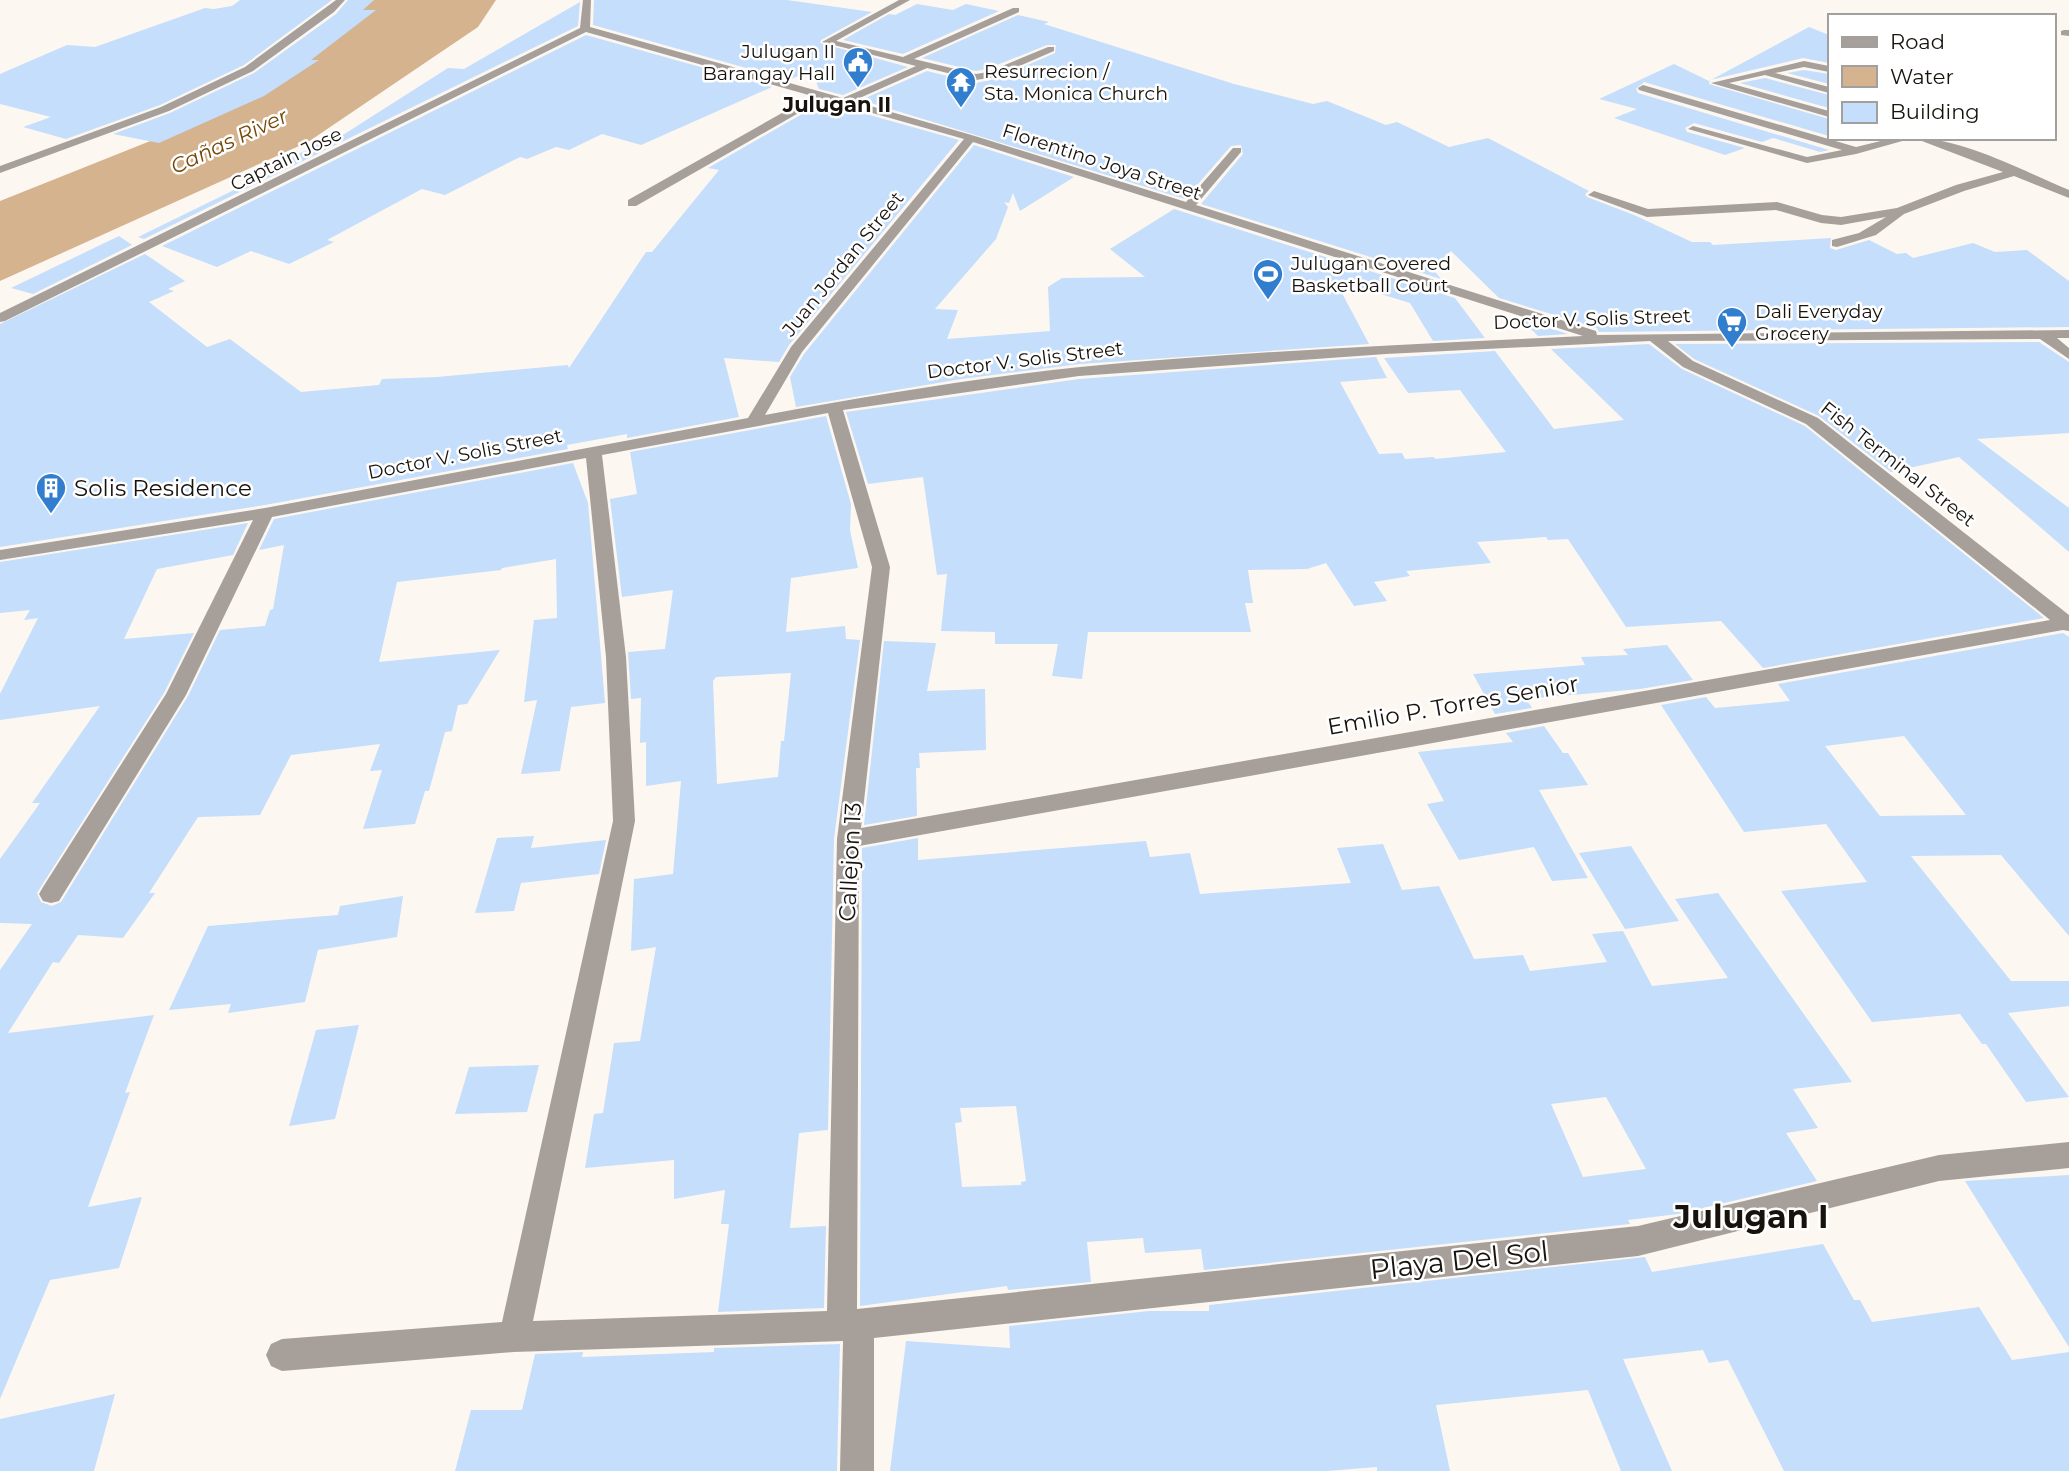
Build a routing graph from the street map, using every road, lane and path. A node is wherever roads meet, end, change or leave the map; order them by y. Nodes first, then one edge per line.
1 (341, 0) edge
2 (587, 0) edge
3 (906, 0) edge
4 (1016, 10) dead end
5 (585, 29) junction
6 (1051, 49) dead end
7 (904, 60) junction
8 (926, 65) junction
9 (1828, 69) edge
10 (1766, 74) junction
11 (1643, 88) dead end
12 (1828, 90) edge
13 (818, 97) junction
14 (841, 103) junction
15 (1828, 114) edge
16 (1693, 129) dead end
17 (971, 138) junction
18 (1900, 140) edge
19 (1926, 140) edge
20 (1237, 150) dead end
21 (1856, 151) junction
22 (0, 170) edge
23 (2014, 172) junction
24 (2069, 194) edge
25 (1594, 195) dead end
26 (632, 203) dead end
27 (1187, 208) junction
28 (1900, 211) junction
29 (1838, 243) dead end
30 (0, 318) edge
31 (2069, 334) edge
32 (2044, 335) junction
33 (1653, 337) junction
34 (1606, 339) junction
35 (2069, 355) edge
36 (834, 407) junction
37 (754, 421) junction
38 (593, 451) junction
39 (265, 513) junction
40 (0, 555) edge
41 (2068, 624) edge
42 (848, 839) junction
43 (51, 894) dead end
44 (2069, 1155) edge
45 (850, 1325) junction
46 (514, 1337) junction
47 (282, 1354) dead end
48 (857, 1471) edge

1 - 22 street
2 - 5 street
3 - 7 street
4 - 7 street
5 - 13 street, Florentino Joya Street
5 - 30 street, Captain Jose
6 - 8 street
7 - 8 street
8 - 14 street
9 - 10 street
10 - 12 street
10 - 15 street
11 - 21 street
13 - 14 street, Florentino Joya Street
13 - 26 street
14 - 17 street, Florentino Joya Street
16 - 21 street
17 - 27 street, Florentino Joya Street
17 - 37 street, Juan Jordan Street
18 - 21 street
19 - 23 street
20 - 27 street
23 - 24 street
23 - 28 street
25 - 28 street
27 - 34 street, Florentino Joya Street
28 - 29 street
31 - 32 street, Doctor V. Solis Street
32 - 33 street, Doctor V. Solis Street
32 - 35 street
33 - 34 street, Doctor V. Solis Street
33 - 41 street, Fish Terminal Street
34 - 36 street, Doctor V. Solis Street
36 - 37 street, Doctor V. Solis Street
36 - 42 street, Callejon 13
37 - 38 street, Doctor V. Solis Street
38 - 39 street, Doctor V. Solis Street
38 - 46 street
39 - 40 street, Doctor V. Solis Street
39 - 43 street
41 - 42 street, Emilio P. Torres Senior
42 - 45 street, Callejon 13
44 - 45 street, Playa Del Sol
45 - 46 street, Playa Del Sol
45 - 48 street, Callejon 13
46 - 47 street, Playa Del Sol

